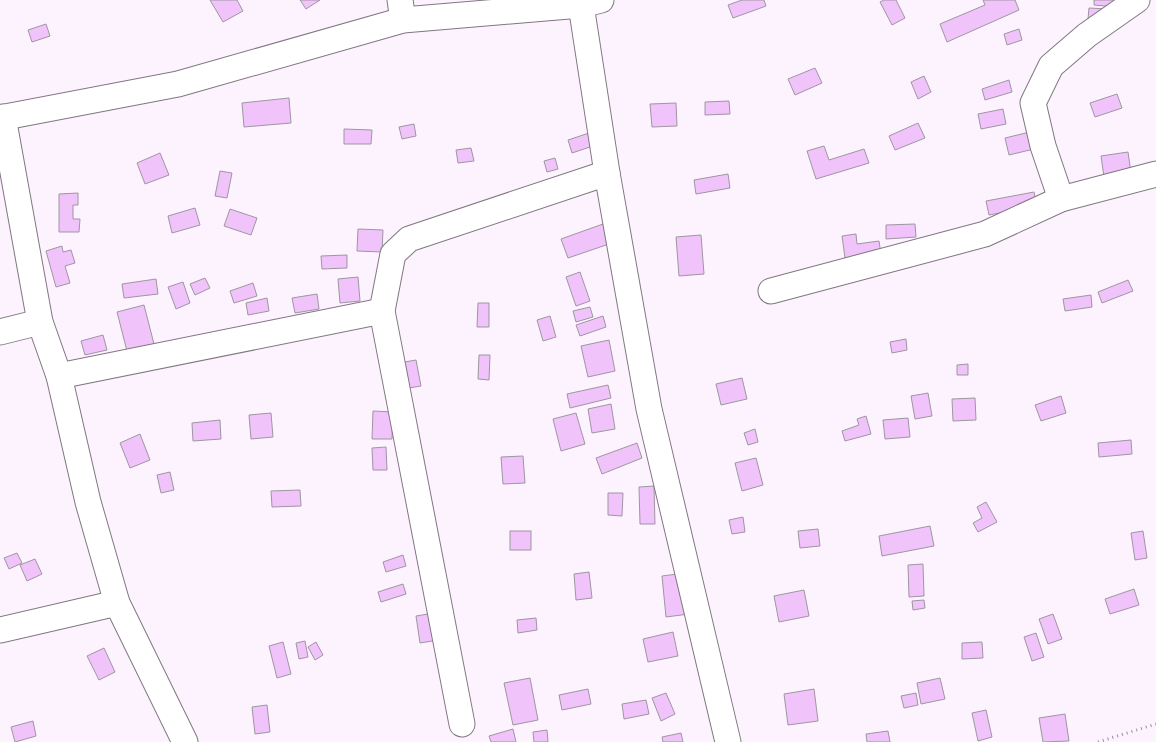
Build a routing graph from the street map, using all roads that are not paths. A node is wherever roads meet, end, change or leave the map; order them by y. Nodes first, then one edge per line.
1 (1137, 0) edge
2 (591, 2) edge
3 (402, 10) edge
4 (1, 118) edge
5 (606, 173) junction
6 (1156, 174) edge
7 (1061, 199) junction
8 (771, 291) dead end
9 (382, 311) junction
10 (40, 322) junction
11 (0, 332) edge
12 (59, 376) junction
13 (117, 603) junction
14 (0, 630) edge
15 (462, 724) dead end
16 (185, 742) edge
17 (728, 742) edge

1 - 7 street
2 - 3 street
2 - 5 street
3 - 4 street
4 - 10 street
5 - 9 street
5 - 17 street
6 - 7 street
7 - 8 street
9 - 12 street
9 - 15 street
10 - 11 street
10 - 12 street
12 - 13 street
13 - 14 street
13 - 16 street

